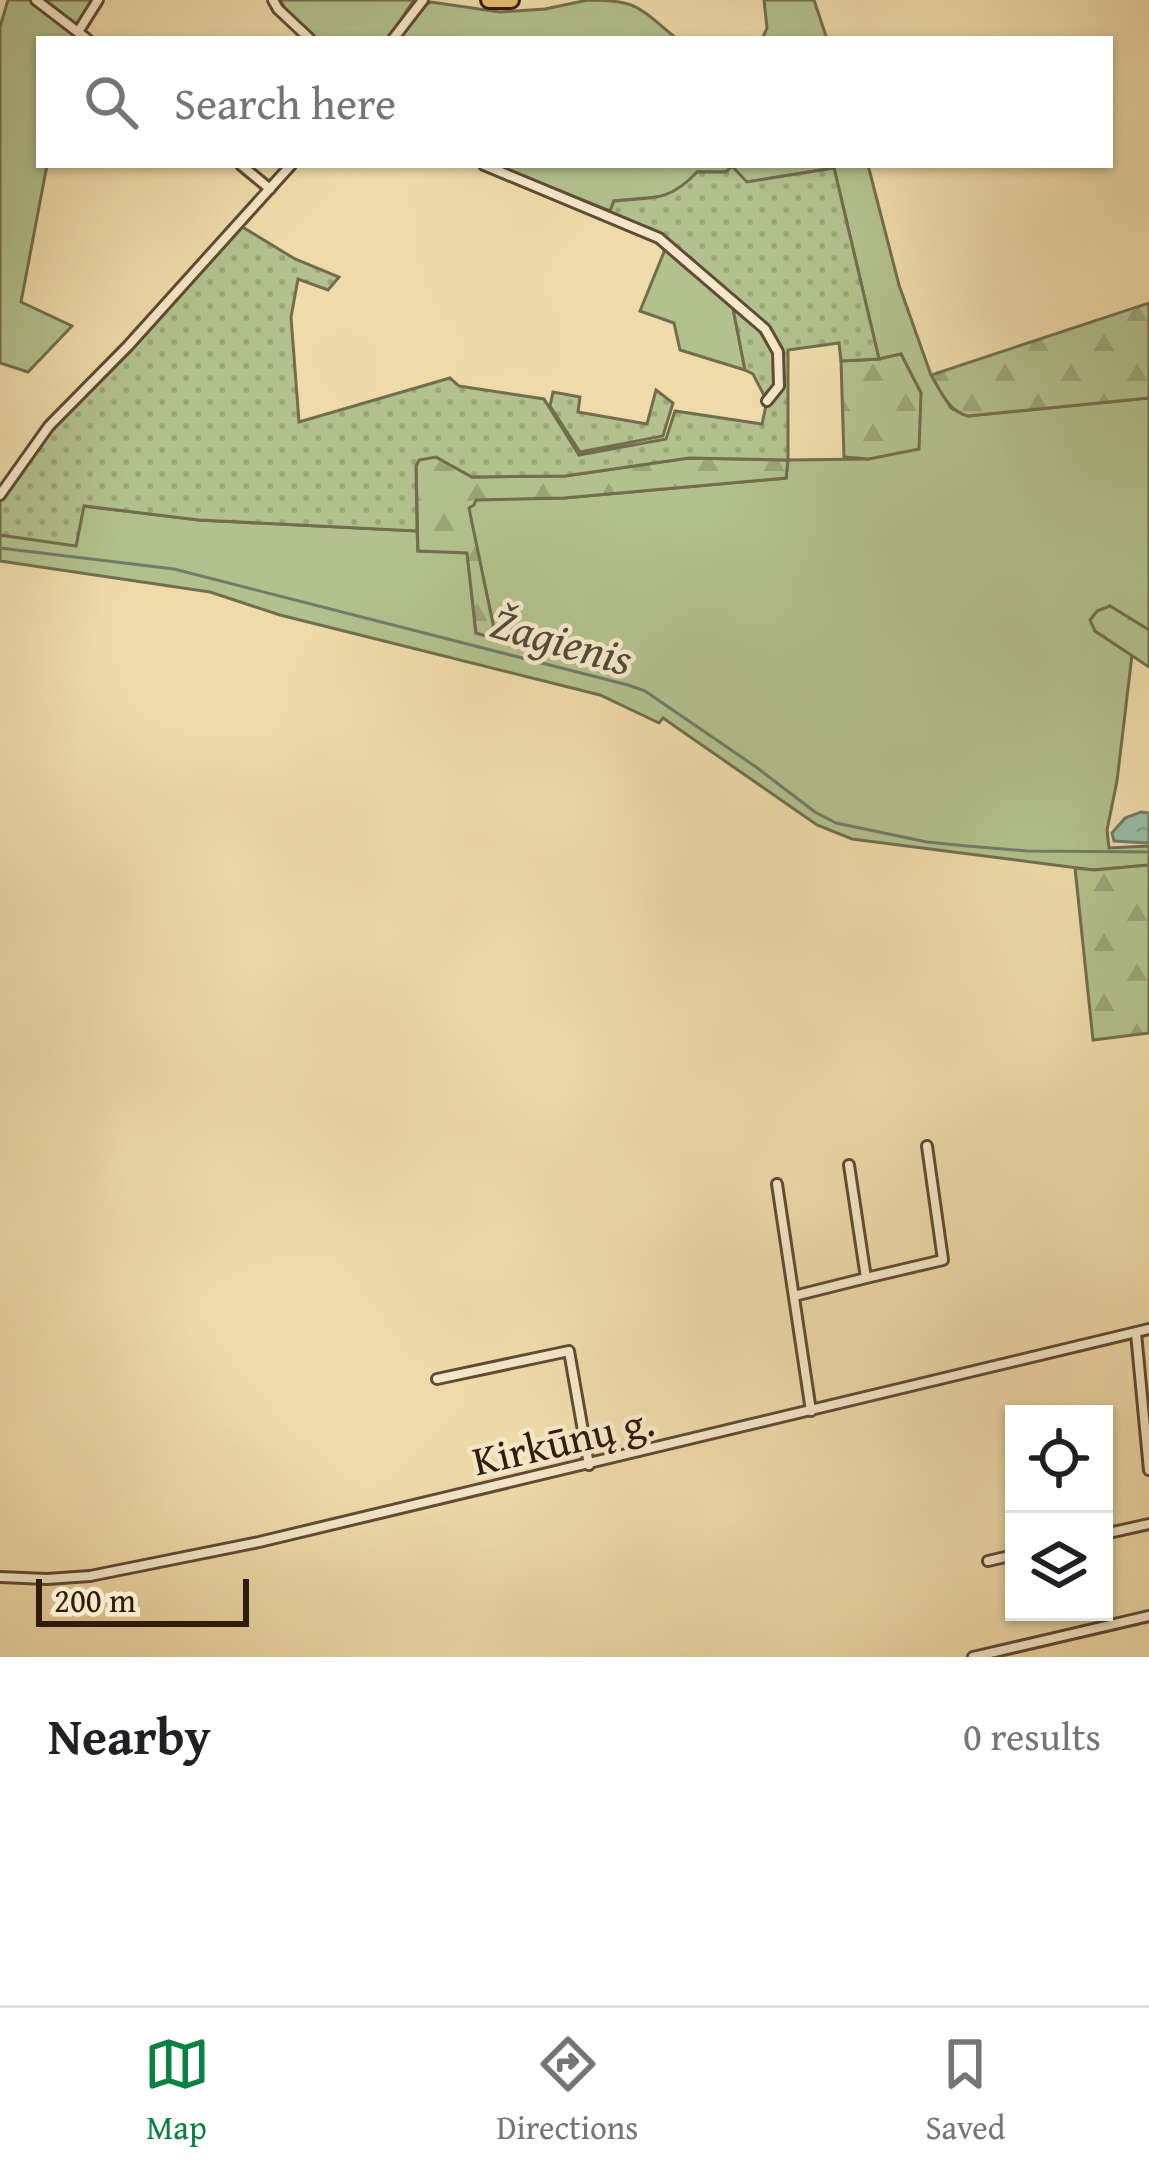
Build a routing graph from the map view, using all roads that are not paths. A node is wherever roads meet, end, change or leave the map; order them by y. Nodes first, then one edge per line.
1 (36, 0) edge
2 (98, 0) edge
3 (273, 0) edge
4 (424, 0) edge
5 (489, 0) edge
6 (512, 0) edge
7 (82, 35) edge
8 (307, 36) edge
9 (395, 36) edge
10 (245, 168) edge
11 (288, 168) edge
12 (491, 168) edge
13 (270, 189) junction
14 (767, 401) dead end
15 (0, 495) edge
16 (927, 1145) dead end
17 (849, 1165) dead end
18 (777, 1184) dead end
19 (866, 1279) junction
20 (794, 1296) junction
21 (1149, 1330) edge
22 (1136, 1333) junction
23 (436, 1379) dead end
24 (812, 1411) junction
25 (589, 1465) junction
26 (1149, 1470) edge
27 (1149, 1523) edge
28 (1113, 1532) edge
29 (1005, 1557) edge
30 (988, 1561) dead end
31 (0, 1577) edge
32 (1149, 1616) edge
33 (973, 1657) edge

1 - 7 street
2 - 7 street
3 - 8 street
4 - 9 street
5 - 6 highway
10 - 13 street
11 - 13 street
12 - 14 street
13 - 15 street
16 - 19 street
17 - 19 street
18 - 20 street
19 - 20 street
20 - 24 street
21 - 22 street, Kirkūnų g.
22 - 24 street, Kirkūnų g.
22 - 26 street
23 - 25 street
24 - 25 street, Kirkūnų g.
25 - 31 street, Kirkūnų g.
27 - 28 street
29 - 30 street
32 - 33 street

